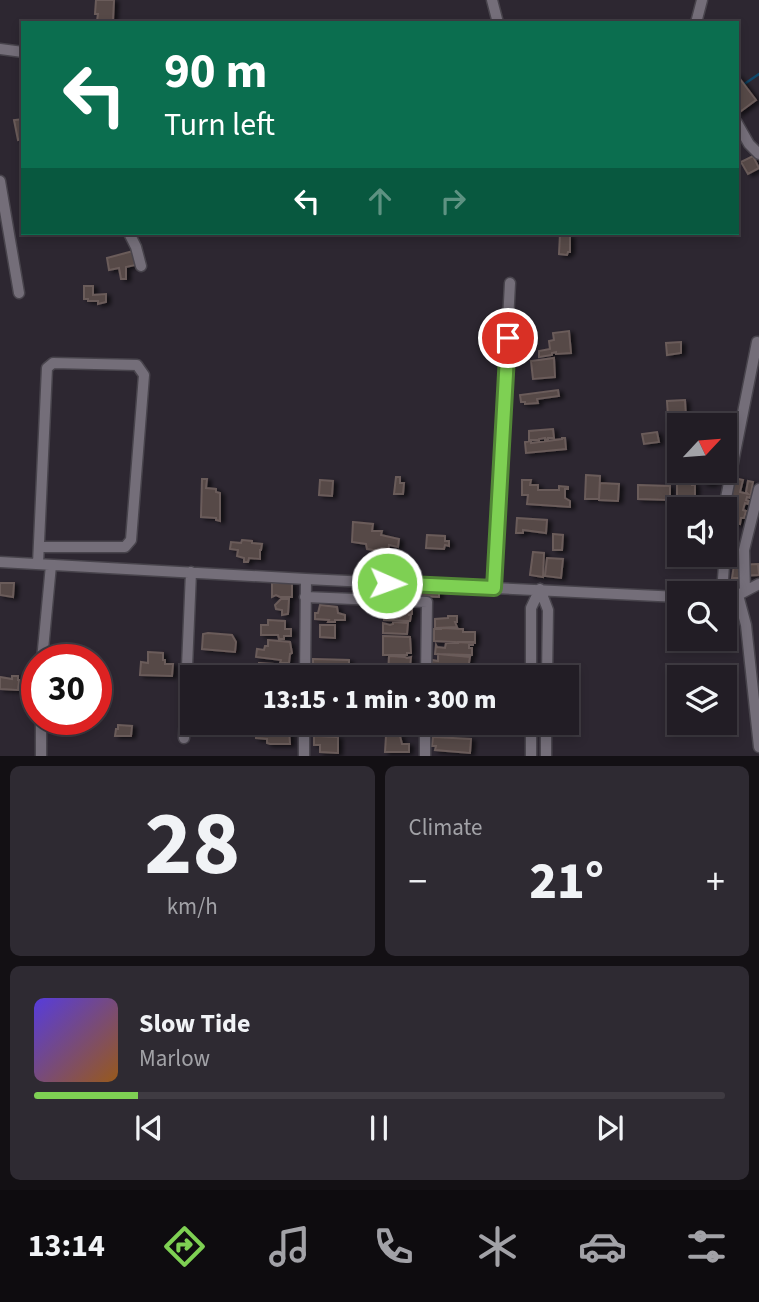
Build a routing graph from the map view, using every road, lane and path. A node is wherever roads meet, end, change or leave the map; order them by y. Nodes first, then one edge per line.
1 (492, 0) edge
2 (702, 0) edge
3 (497, 21) edge
4 (697, 21) edge
5 (0, 49) edge
6 (21, 52) edge
7 (739, 126) edge
8 (759, 154) edge
9 (0, 181) edge
10 (131, 235) edge
11 (141, 266) dead end
12 (510, 283) dead end
13 (19, 293) dead end
14 (757, 342) dead end
15 (759, 489) edge
16 (726, 497) edge
17 (755, 516) edge
18 (39, 547) junction
19 (0, 562) edge
20 (38, 564) junction
21 (51, 565) junction
22 (191, 572) junction
23 (306, 579) junction
24 (759, 584) edge
25 (428, 585) junction
26 (494, 588) junction
27 (540, 589) junction
28 (742, 593) junction
29 (737, 595) edge
30 (667, 596) edge
31 (305, 597) junction
32 (427, 602) junction
33 (44, 644) edge
34 (305, 665) edge
35 (426, 665) edge
36 (531, 665) edge
37 (547, 665) edge
38 (41, 735) edge
39 (304, 735) edge
40 (425, 735) edge
41 (531, 735) edge
42 (546, 735) edge
43 (184, 738) dead end
44 (759, 747) edge
45 (41, 756) edge
46 (304, 756) edge
47 (425, 756) edge
48 (531, 756) edge
49 (546, 756) edge

1 - 3 street
2 - 4 street
5 - 6 street
7 - 8 street
9 - 13 street
10 - 11 street
12 - 26 street
14 - 16 street
15 - 17 street
17 - 28 street
18 - 18 street
18 - 20 street
19 - 20 street
20 - 21 street
21 - 22 street
21 - 33 street
22 - 23 street
22 - 43 street
23 - 25 street
23 - 31 street
24 - 28 street
25 - 26 street
25 - 32 street
26 - 27 street
27 - 30 street
27 - 36 street
27 - 37 street
28 - 29 street
28 - 44 street
31 - 32 street
31 - 34 street
32 - 35 street
38 - 45 street
39 - 46 street
40 - 47 street
41 - 48 street
42 - 49 street

